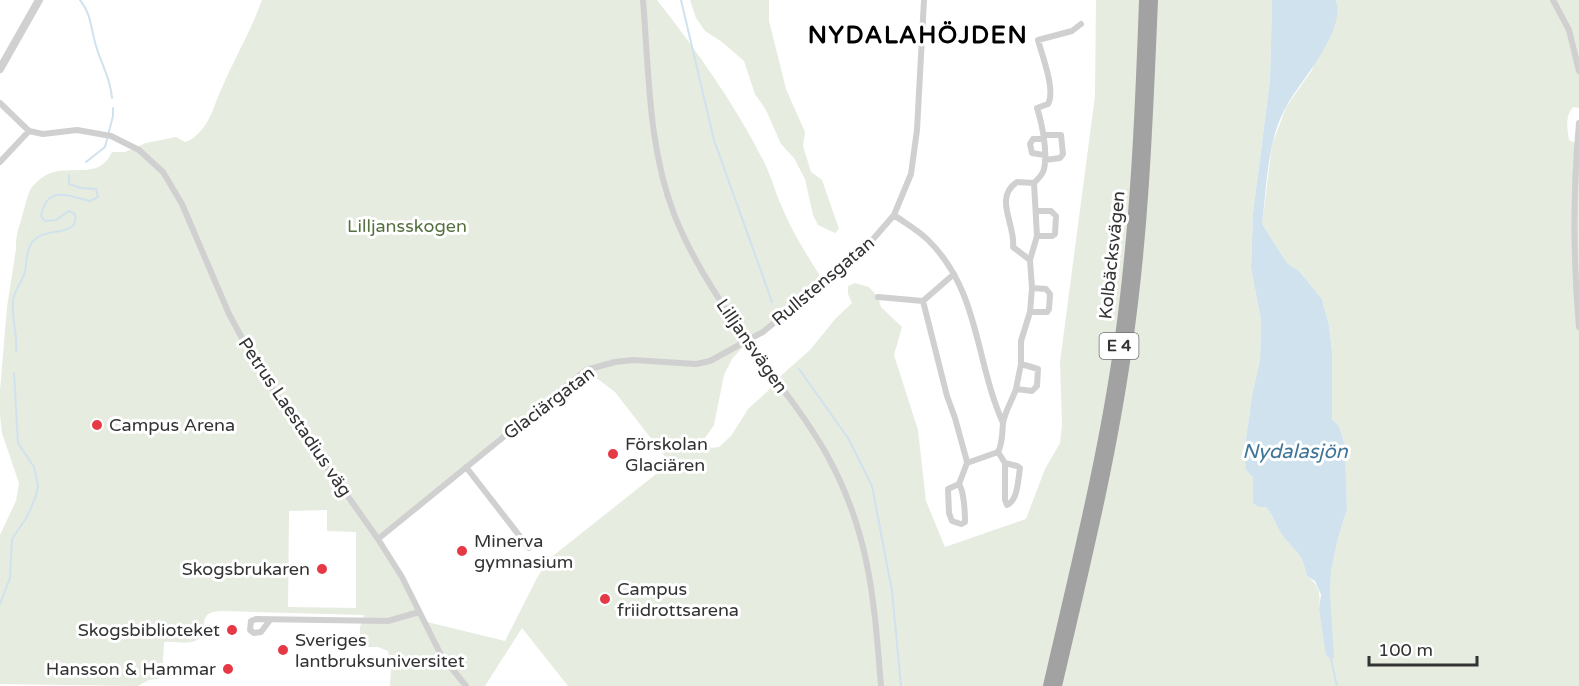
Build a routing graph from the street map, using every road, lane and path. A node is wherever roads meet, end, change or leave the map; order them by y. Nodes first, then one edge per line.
1 (39, 0) edge
2 (643, 0) edge
3 (924, 0) edge
4 (1144, 0) edge
5 (1154, 0) edge
6 (1553, 0) edge
7 (1081, 24) dead end
8 (0, 69) edge
9 (1579, 71) edge
10 (0, 103) edge
11 (1579, 123) edge
12 (29, 131) junction
13 (1044, 137) junction
14 (1044, 158) junction
15 (0, 162) edge
16 (1034, 183) junction
17 (1037, 211) junction
18 (894, 215) junction
19 (1037, 236) junction
20 (1030, 260) junction
21 (954, 274) junction
22 (1032, 288) junction
23 (878, 297) dead end
24 (923, 301) junction
25 (1030, 312) junction
26 (1579, 327) edge
27 (748, 341) junction
28 (1021, 364) junction
29 (1016, 389) junction
30 (1003, 423) junction
31 (998, 453) junction
32 (967, 463) junction
33 (1005, 463) junction
34 (466, 467) junction
35 (959, 484) junction
36 (378, 539) junction
37 (529, 548) dead end
38 (419, 612) junction
39 (270, 620) dead end
40 (466, 686) edge
41 (881, 686) edge
42 (1048, 686) edge
43 (1057, 686) edge

1 - 8 street
2 - 27 street, Lilljansvägen
3 - 18 street, Rullstensgatan
4 - 42 highway, Kolbäcksvägen / E 4
5 - 43 highway, Kolbäcksvägen / E 4
6 - 9 street
7 - 13 street
10 - 12 street
11 - 26 street
12 - 15 street
12 - 36 street, Petrus Laestadius väg
13 - 14 street
13 - 14 street
13 - 14 street
14 - 16 street
16 - 17 street
16 - 20 street
17 - 19 street
17 - 19 street
18 - 21 street
18 - 27 street, Rullstensgatan
19 - 20 street
20 - 22 street
21 - 24 street
21 - 30 street
22 - 25 street
22 - 25 street
23 - 24 street
24 - 32 street
25 - 28 street
27 - 34 street, Glaciärgatan
27 - 41 street, Lilljansvägen
28 - 29 street
28 - 29 street
29 - 30 street
30 - 31 street
31 - 32 street
31 - 33 street
32 - 35 street
33 - 33 street
34 - 36 street, Glaciärgatan
34 - 37 street
35 - 35 street
36 - 38 street, Petrus Laestadius väg
38 - 39 street
38 - 40 street, Petrus Laestadius väg

